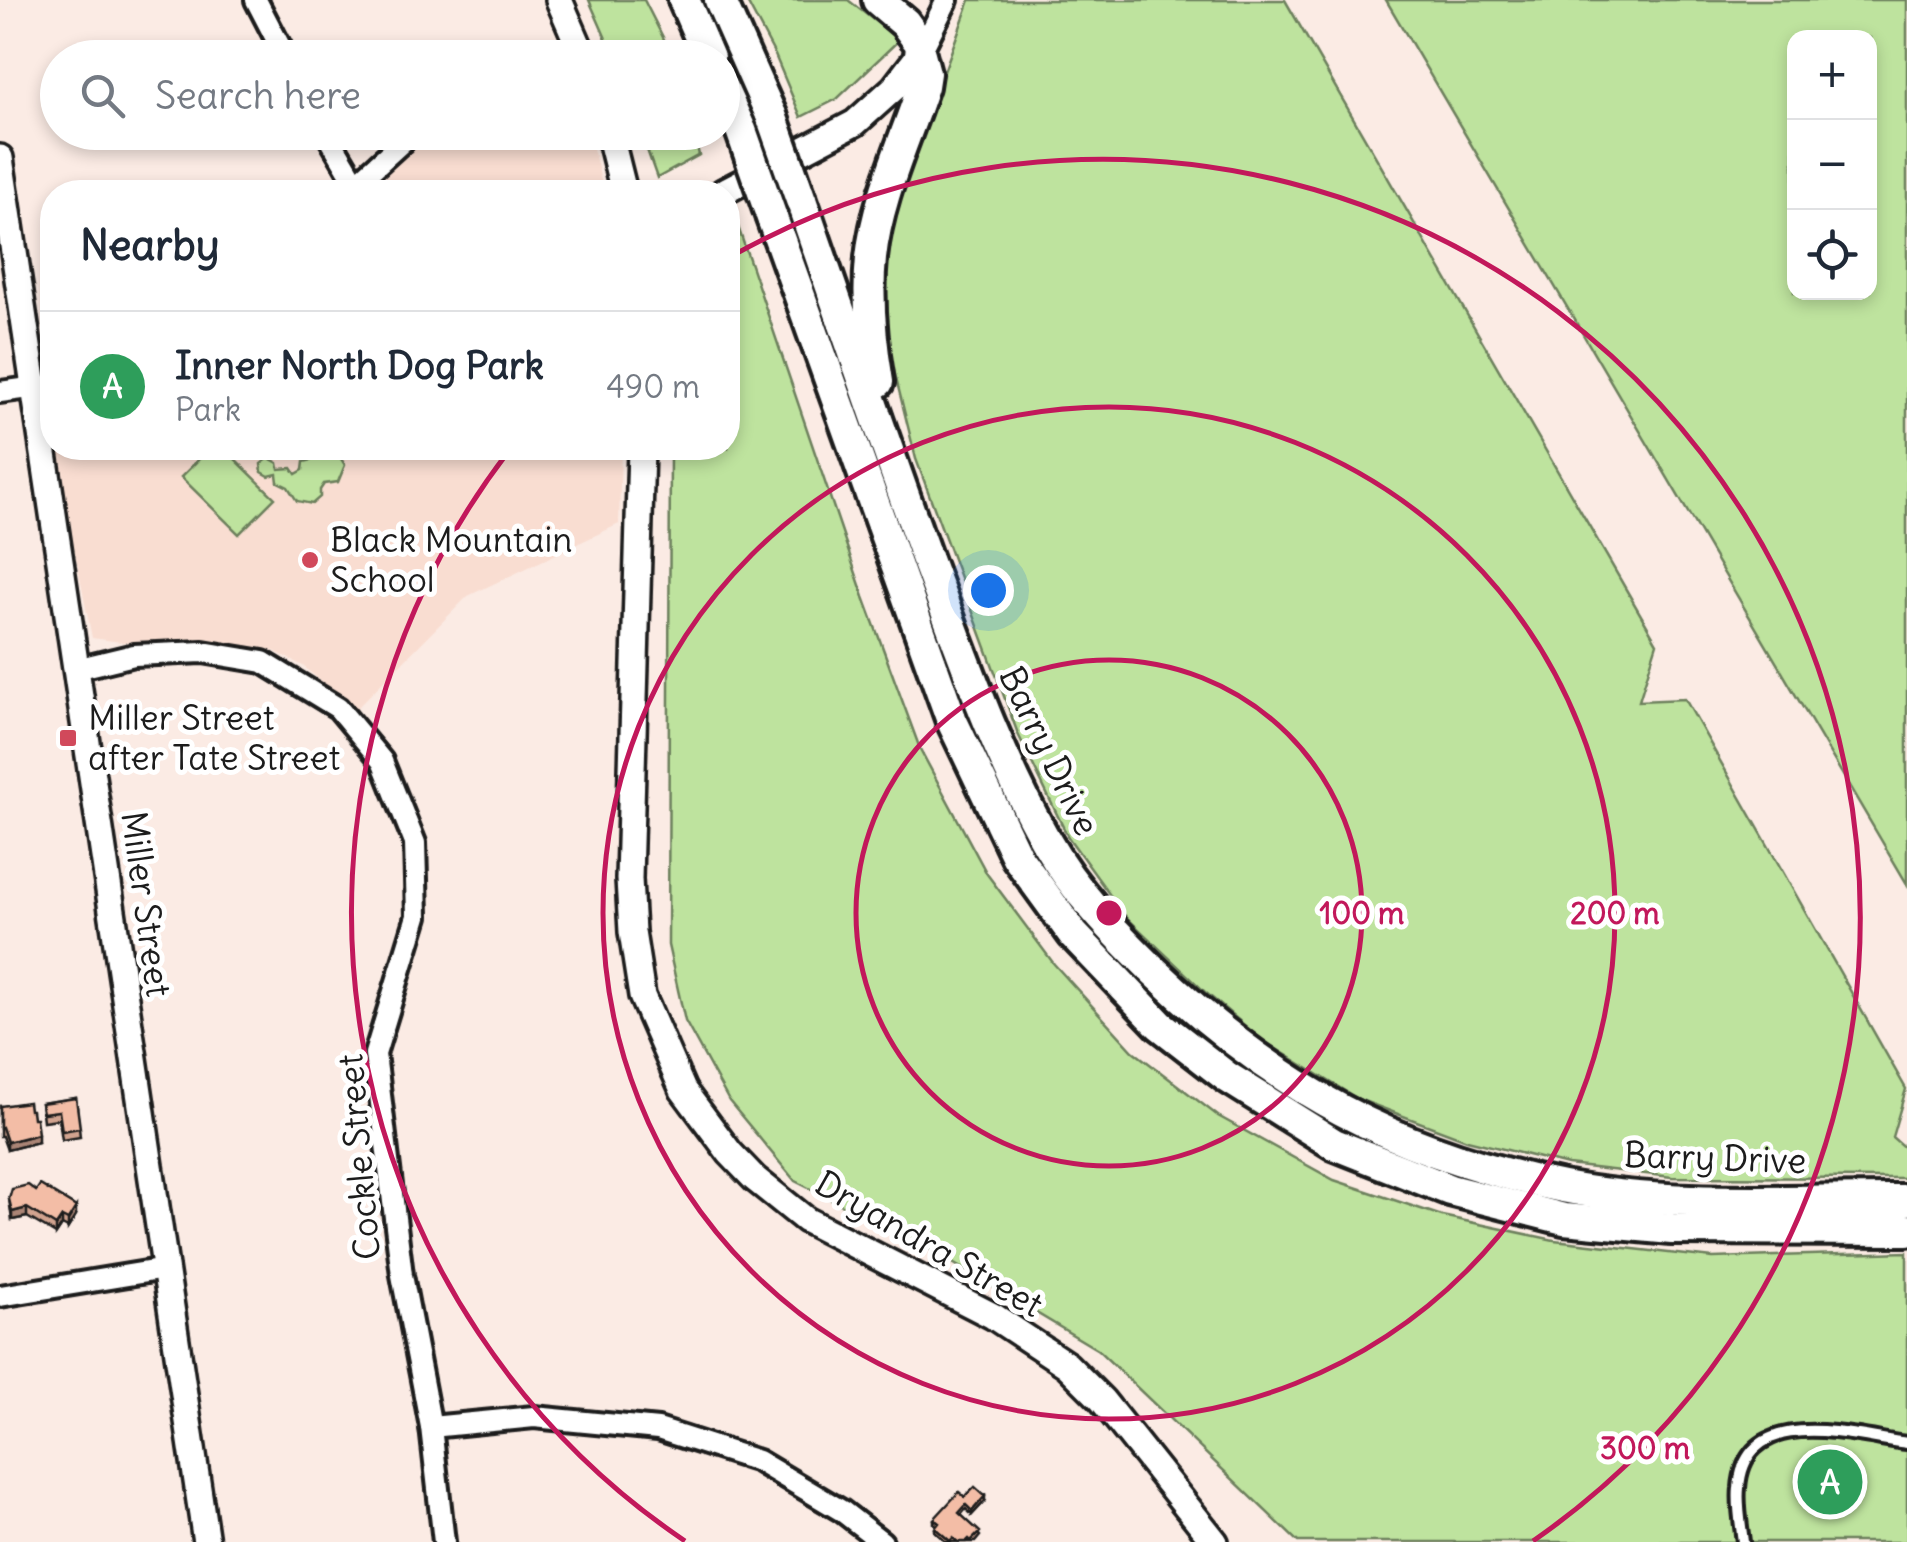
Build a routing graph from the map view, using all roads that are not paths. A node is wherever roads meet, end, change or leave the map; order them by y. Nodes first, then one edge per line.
1 (256, 0) edge
2 (559, 0) edge
3 (684, 0) edge
4 (720, 0) edge
5 (878, 0) edge
6 (934, 0) edge
7 (948, 0) edge
8 (277, 40) edge
9 (571, 40) edge
10 (701, 40) edge
11 (738, 40) edge
12 (740, 45) edge
13 (918, 46) junction
14 (740, 130) edge
15 (334, 150) edge
16 (393, 150) edge
17 (614, 150) edge
18 (0, 158) edge
19 (347, 180) edge
20 (360, 180) edge
21 (621, 180) edge
22 (740, 183) edge
23 (40, 370) edge
24 (40, 386) edge
25 (0, 392) edge
26 (52, 460) edge
27 (641, 460) edge
28 (891, 461) junction
29 (76, 669) junction
30 (1907, 1200) edge
31 (1907, 1230) edge
32 (165, 1269) junction
33 (0, 1296) edge
34 (432, 1427) junction
35 (1907, 1443) edge
36 (206, 1542) edge
37 (444, 1542) edge
38 (882, 1542) edge
39 (1215, 1542) edge
40 (1742, 1542) edge

1 - 8 street
2 - 9 street
3 - 10 main road
4 - 11 main road, Barry Drive, bridge
5 - 13 main road
6 - 13 street
7 - 13 street
12 - 28 main road, Barry Drive, bridge
13 - 22 street
13 - 28 main road
14 - 31 main road, Barry Drive, bridge
15 - 19 street
16 - 20 street
17 - 21 street
18 - 23 street, Miller Street
24 - 25 street
26 - 29 street, Miller Street
27 - 39 street, Dryandra Street
28 - 30 main road, Barry Drive
29 - 32 street, Miller Street
29 - 34 street, Cockle Street
32 - 33 street
32 - 36 street, Miller Street
34 - 37 street, Cockle Street
34 - 38 street
35 - 40 lane

